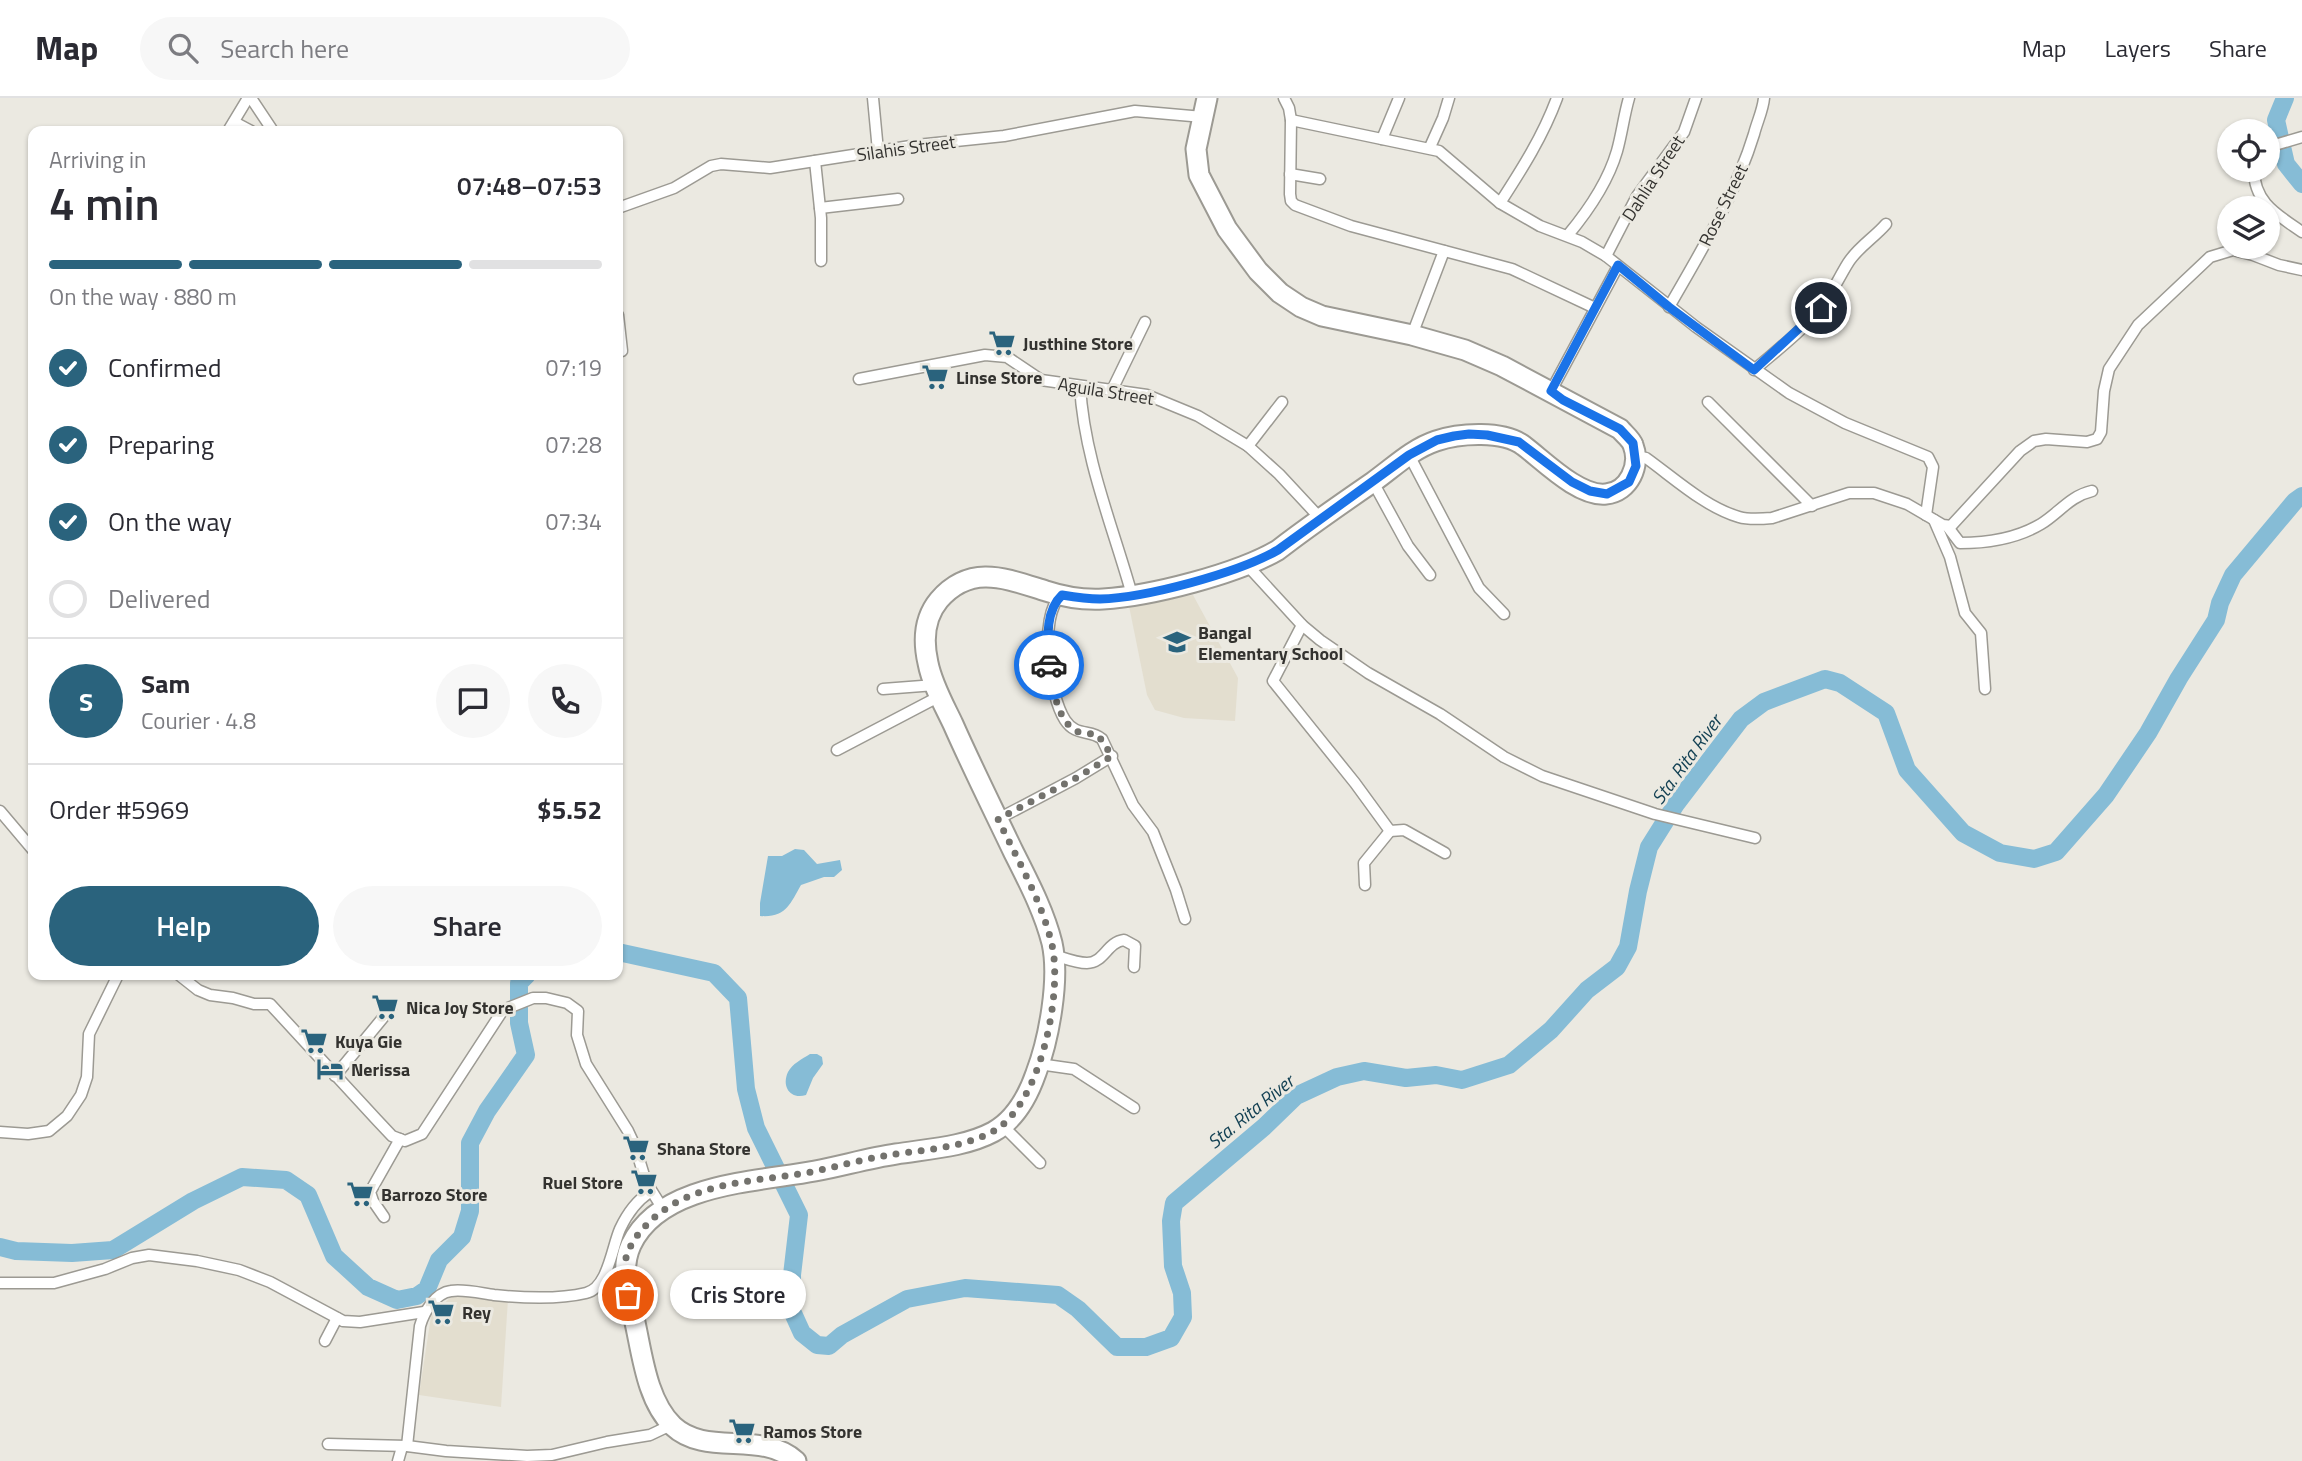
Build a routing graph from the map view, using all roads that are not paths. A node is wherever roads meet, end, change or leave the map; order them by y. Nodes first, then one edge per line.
1 (250, 98) edge
2 (873, 98) edge
3 (1284, 98) edge
4 (1399, 98) edge
5 (1449, 98) edge
6 (1557, 98) edge
7 (1629, 98) edge
8 (1696, 98) edge
9 (1764, 98) edge
10 (1205, 107) edge
11 (1291, 120) junction
12 (232, 126) edge
13 (269, 126) edge
14 (2300, 137) edge
15 (1382, 139) junction
16 (2280, 143) edge
17 (1430, 148) junction
18 (878, 151) junction
19 (815, 161) junction
20 (1290, 174) junction
21 (1320, 179) dead end
22 (2256, 182) edge
23 (898, 199) dead end
24 (1500, 203) junction
25 (623, 206) edge
26 (820, 208) junction
27 (1886, 224) dead end
28 (2302, 232) edge
29 (1568, 235) junction
30 (1444, 251) junction
31 (1606, 256) junction
32 (821, 261) dead end
33 (1618, 265) junction
34 (2302, 270) edge
35 (1595, 307) junction
36 (1669, 307) junction
37 (1144, 322) dead end
38 (1412, 335) junction
39 (1754, 370) junction
40 (859, 379) dead end
41 (1080, 386) junction
42 (1112, 390) junction
43 (1551, 391) junction
44 (1282, 402) dead end
45 (1708, 402) dead end
46 (1248, 446) junction
47 (1409, 455) junction
48 (1636, 456) junction
49 (1373, 482) junction
50 (2092, 491) dead end
51 (1812, 506) junction
52 (1930, 517) junction
53 (1320, 518) junction
54 (1947, 526) junction
55 (1247, 565) junction
56 (1430, 575) dead end
57 (1062, 595) junction
58 (1132, 595) junction
59 (1504, 614) dead end
60 (1302, 625) junction
61 (1985, 689) dead end
62 (883, 690) dead end
63 (937, 691) junction
64 (837, 750) dead end
65 (1112, 756) junction
66 (0, 811) edge
67 (998, 819) junction
68 (1390, 831) junction
69 (1755, 838) dead end
70 (28, 844) edge
71 (1445, 853) dead end
72 (1366, 884) dead end
73 (1185, 919) dead end
74 (1054, 955) junction
75 (1134, 967) dead end
76 (116, 980) edge
77 (185, 980) edge
78 (391, 1008) dead end
79 (1039, 1065) junction
80 (335, 1076) junction
81 (1134, 1108) dead end
82 (1002, 1125) junction
83 (0, 1132) edge
84 (400, 1139) junction
85 (1040, 1163) dead end
86 (650, 1192) junction
87 (663, 1209) junction
88 (384, 1217) dead end
89 (0, 1283) edge
90 (424, 1312) junction
91 (337, 1318) junction
92 (325, 1341) dead end
93 (671, 1425) junction
94 (328, 1444) dead end
95 (404, 1446) junction
96 (445, 1456) edge
97 (398, 1461) edge
98 (796, 1461) edge

1 - 12 street
1 - 13 street
2 - 18 street
3 - 11 street
4 - 15 street
5 - 17 street
6 - 24 street
7 - 29 street
8 - 31 street, Dahlia Street
9 - 36 street, Rose Street
10 - 18 street, Silahis Street
10 - 38 highway
11 - 15 street
11 - 20 street
14 - 16 street
15 - 17 street
17 - 24 street
18 - 19 street, Silahis Street
19 - 25 street, Silahis Street
19 - 26 street
20 - 21 street
20 - 30 street
22 - 28 street
23 - 26 street
24 - 29 street
26 - 32 street
27 - 39 street
29 - 31 street
30 - 35 street
30 - 38 street
31 - 33 street
33 - 35 street
33 - 36 street
34 - 54 street
35 - 43 street
36 - 39 street
37 - 42 street
38 - 43 highway
39 - 52 street
40 - 41 street, Aguila Street
41 - 42 street, Aguila Street
41 - 58 street
42 - 46 street, Aguila Street
43 - 48 highway
44 - 46 street
45 - 51 street
46 - 53 street, Aguila Street
47 - 48 highway
47 - 49 highway
47 - 59 street
48 - 51 street
49 - 53 highway
49 - 56 street
50 - 54 street
51 - 52 street
52 - 54 street
52 - 61 street
53 - 55 highway
55 - 58 highway
55 - 60 street
57 - 58 highway
57 - 63 highway
57 - 65 street
60 - 68 street
60 - 69 street
62 - 63 street
63 - 64 street
63 - 67 highway
65 - 67 street
65 - 73 street
66 - 70 street
67 - 74 highway
68 - 71 street
68 - 72 street
74 - 75 street
74 - 79 highway
76 - 83 street
77 - 80 street
78 - 80 street
79 - 81 street
79 - 82 highway
80 - 84 street
82 - 85 street
82 - 87 highway
84 - 86 street
84 - 88 street
86 - 87 street
86 - 90 street
87 - 93 highway
89 - 91 street
90 - 91 street
90 - 95 street
91 - 92 street
93 - 96 street
93 - 98 highway
94 - 95 street
95 - 96 street
95 - 97 street

